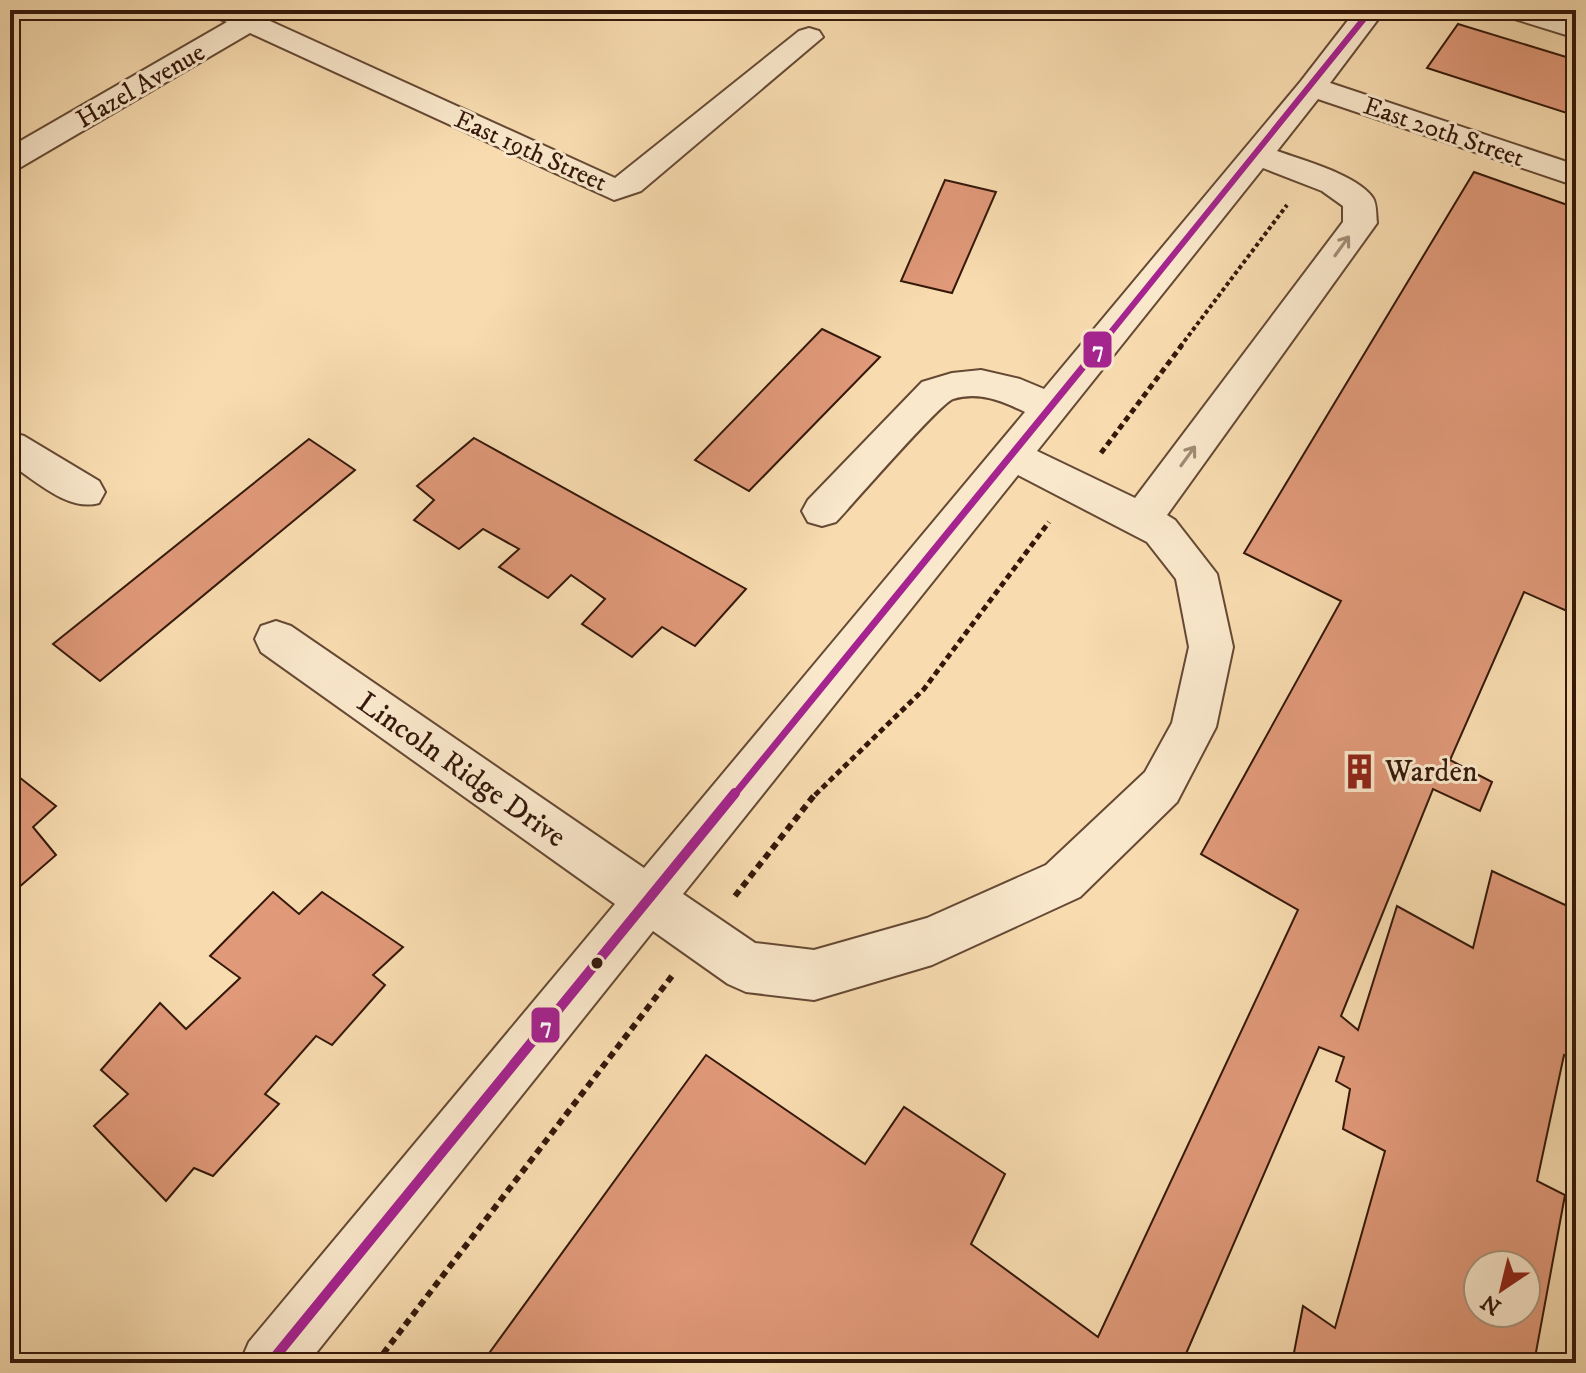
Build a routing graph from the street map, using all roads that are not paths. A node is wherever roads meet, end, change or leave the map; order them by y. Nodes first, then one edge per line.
1 (1371, 10) edge
2 (1515, 10) edge
3 (247, 14) edge
4 (1576, 29) edge
5 (809, 37) dead end
6 (1312, 87) junction
7 (1257, 154) junction
8 (10, 160) edge
9 (1576, 176) edge
10 (1050, 408) junction
11 (10, 446) edge
12 (1011, 455) junction
13 (85, 492) dead end
14 (822, 511) dead end
15 (1142, 519) junction
16 (276, 639) dead end
17 (649, 899) junction
18 (270, 1363) edge

1 - 6 street
2 - 4 street
3 - 5 street, East 19th Street
3 - 8 street, Hazel Avenue
6 - 7 street
6 - 9 street, East 20th Street
7 - 10 street
15 -> 7 street
10 - 12 street
10 - 14 street
11 - 13 street
12 - 15 street, Lincoln Ridge Drive
12 - 17 street
15 - 17 street, Lincoln Ridge Drive
16 - 17 street, Lincoln Ridge Drive
17 - 18 street

